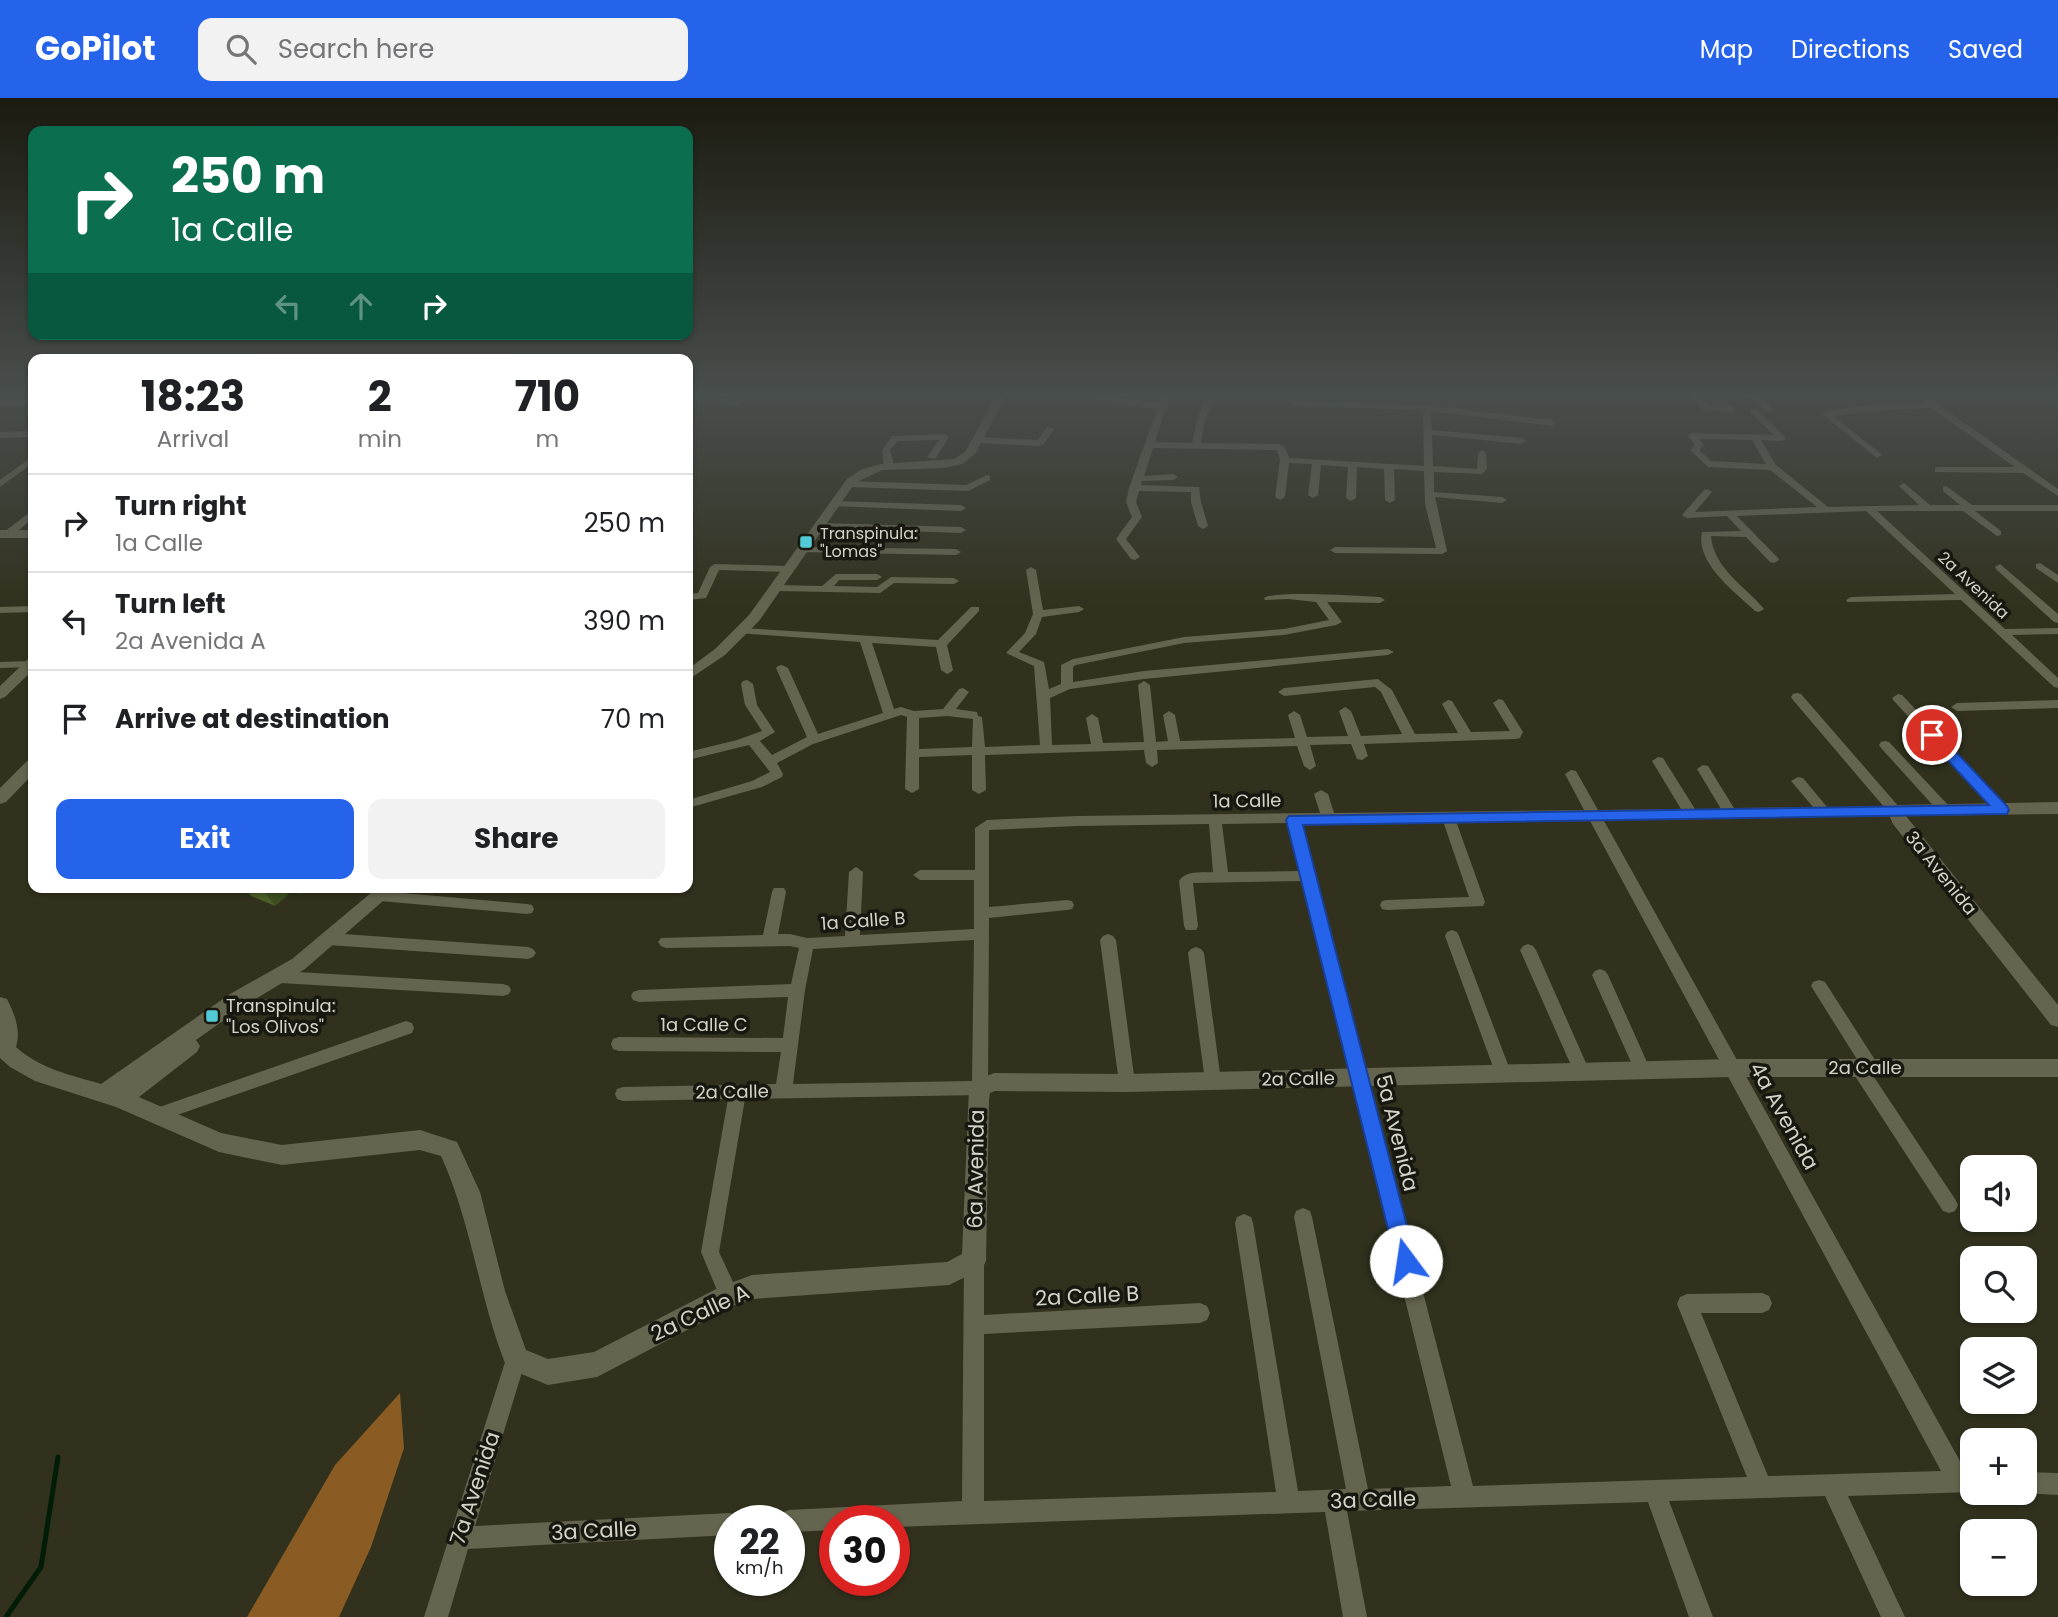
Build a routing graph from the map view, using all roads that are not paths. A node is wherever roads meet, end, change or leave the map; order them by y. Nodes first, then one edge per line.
1 (1389, 466) edge
2 (22, 467) edge
3 (881, 467) edge
4 (1142, 467) edge
5 (1284, 467) edge
6 (1316, 467) edge
7 (1353, 467) edge
8 (1406, 467) edge
9 (1480, 467) edge
10 (1772, 467) edge
11 (2021, 467) edge
12 (1427, 468) junction
13 (0, 470) edge
14 (18, 470) junction
15 (1938, 470) dead end
16 (2025, 470) junction
17 (1173, 477) dead end
18 (987, 478) dead end
19 (0, 484) edge
20 (848, 484) junction
21 (1136, 484) junction
22 (1904, 486) dead end
23 (1946, 489) dead end
24 (1707, 492) dead end
25 (2058, 493) edge
26 (1430, 494) junction
27 (1313, 495) dead end
28 (1280, 497) dead end
29 (1351, 498) dead end
30 (1390, 500) dead end
31 (1502, 500) dead end
32 (831, 508) junction
33 (961, 508) dead end
34 (1868, 508) junction
35 (1928, 508) junction
36 (1968, 508) junction
37 (2058, 508) edge
38 (1825, 509) junction
39 (1729, 513) junction
40 (28, 517) edge
41 (820, 526) junction
42 (1203, 526) dead end
43 (961, 530) dead end
44 (1997, 533) dead end
45 (4, 534) edge
46 (28, 534) edge
47 (1749, 534) junction
48 (805, 545) junction
49 (1335, 550) dead end
50 (956, 552) dead end
51 (1135, 557) dead end
52 (1774, 560) dead end
53 (2040, 566) dead end
54 (2000, 567) dead end
55 (789, 569) junction
56 (1031, 570) dead end
57 (877, 577) dead end
58 (2058, 580) edge
59 (954, 581) dead end
60 (777, 588) junction
61 (825, 589) junction
62 (693, 597) edge
63 (1964, 597) junction
64 (1269, 598) dead end
65 (1320, 599) junction
66 (1380, 600) dead end
67 (1851, 600) dead end
68 (28, 609) edge
69 (975, 609) dead end
70 (1079, 609) dead end
71 (1759, 609) dead end
72 (0, 610) edge
73 (1038, 614) junction
74 (2058, 620) edge
75 (742, 631) junction
76 (2058, 631) edge
77 (2001, 632) junction
78 (865, 640) junction
79 (941, 644) junction
80 (1388, 652) dead end
81 (28, 663) edge
82 (0, 665) edge
83 (28, 667) edge
84 (782, 668) dead end
85 (947, 670) dead end
86 (693, 672) edge
87 (747, 684) dead end
88 (2058, 684) edge
89 (1144, 685) dead end
90 (1067, 686) junction
91 (963, 692) dead end
92 (1284, 692) dead end
93 (0, 694) edge
94 (1044, 696) junction
95 (1797, 697) dead end
96 (1898, 698) dead end
97 (1499, 703) dead end
98 (1448, 704) dead end
99 (2058, 704) edge
100 (1957, 707) dead end
101 (1345, 710) dead end
102 (947, 712) junction
103 (890, 714) junction
104 (913, 715) junction
105 (1169, 715) dead end
106 (1294, 715) dead end
107 (1092, 718) dead end
108 (1410, 737) junction
109 (1468, 737) junction
110 (814, 739) junction
111 (1356, 739) junction
112 (752, 741) junction
113 (1301, 741) junction
114 (1175, 745) junction
115 (1885, 745) dead end
116 (1150, 746) junction
117 (1098, 748) junction
118 (1046, 750) junction
119 (979, 751) junction
120 (914, 753) junction
121 (693, 755) edge
122 (1362, 756) dead end
123 (770, 761) junction
124 (1658, 761) dead end
125 (1152, 763) dead end
126 (1310, 766) dead end
127 (1703, 769) dead end
128 (28, 770) edge
129 (1570, 774) dead end
130 (1798, 781) dead end
131 (912, 789) dead end
132 (979, 790) dead end
133 (1321, 794) dead end
134 (0, 798) edge
135 (693, 802) edge
136 (2058, 808) edge
137 (1944, 809) junction
138 (2002, 810) junction
139 (1895, 811) junction
140 (1824, 812) junction
141 (1730, 813) junction
142 (1691, 814) junction
143 (1594, 815) junction
144 (1448, 817) junction
145 (1329, 819) junction
146 (1294, 820) junction
147 (1214, 821) junction
148 (982, 827) joint
149 (856, 872) dead end
150 (920, 875) dead end
151 (981, 875) junction
152 (1308, 876) junction
153 (1221, 877) junction
154 (779, 892) dead end
155 (384, 893) edge
156 (393, 893) edge
157 (1067, 905) dead end
158 (1387, 905) dead end
159 (527, 909) dead end
160 (980, 913) junction
161 (1191, 926) dead end
162 (979, 934) junction
163 (1452, 936) dead end
164 (329, 939) junction
165 (769, 940) junction
166 (852, 940) junction
167 (1108, 940) dead end
168 (666, 942) dead end
169 (807, 944) junction
170 (1528, 950) dead end
171 (528, 953) dead end
172 (1196, 953) dead end
173 (1600, 975) dead end
174 (280, 977) junction
175 (1819, 986) dead end
176 (503, 990) dead end
177 (797, 990) junction
178 (639, 996) dead end
179 (254, 997) junction
180 (0, 1005) edge
181 (299, 1009) dead end
182 (2058, 1019) edge
183 (406, 1028) dead end
184 (619, 1044) dead end
185 (789, 1045) junction
186 (3, 1050) edge
187 (1732, 1068) junction
188 (1865, 1068) junction
189 (2058, 1068) edge
190 (1643, 1071) junction
191 (1583, 1072) junction
192 (1504, 1075) junction
193 (151, 1076) junction
194 (1359, 1078) junction
195 (1213, 1081) junction
196 (1127, 1083) junction
197 (981, 1088) junction
198 (784, 1091) junction
199 (738, 1092) junction
200 (623, 1094) dead end
201 (112, 1096) junction
202 (150, 1112) junction
203 (1949, 1205) dead end
204 (1303, 1217) dead end
205 (1244, 1223) dead end
206 (974, 1261) junction
207 (729, 1296) junction
208 (1762, 1303) dead end
209 (1200, 1313) dead end
210 (975, 1325) junction
211 (516, 1359) junction
212 (1960, 1471) edge
213 (1960, 1480) edge
214 (2037, 1483) edge
215 (2058, 1484) edge
216 (1832, 1487) junction
217 (1762, 1488) junction
218 (1655, 1492) junction
219 (1465, 1497) junction
220 (1359, 1500) junction
221 (1334, 1501) junction
222 (1289, 1502) junction
223 (973, 1512) junction
224 (805, 1520) edge
225 (714, 1525) edge
226 (458, 1538) junction
227 (436, 1617) edge
228 (1355, 1617) edge
229 (1700, 1617) edge
230 (1893, 1617) edge

1 - 30 street
2 - 14 street
3 - 20 street
4 - 21 street
5 - 28 street
6 - 27 street
7 - 29 street
8 - 12 street
9 - 12 street
10 - 38 street
11 - 16 street
12 - 26 street
13 - 14 street
14 - 19 street
15 - 16 street
16 - 25 street
17 - 21 street
18 - 20 street
20 - 32 street
21 - 42 street
21 - 51 street
22 - 35 street
23 - 36 street
24 - 39 street
26 - 31 street
26 - 49 street
32 - 33 street
32 - 41 street
32 - 48 street
34 - 35 street
34 - 38 street
34 - 63 street, 2a Avenida
35 - 36 street
36 - 37 street
36 - 44 street
38 - 39 street
39 - 47 street
40 - 45 street
41 - 43 street
41 - 48 street
45 - 46 street
47 - 52 street
47 - 71 street
48 - 50 street
48 - 55 street
53 - 58 street
54 - 74 street
55 - 60 street
55 - 62 street
56 - 73 street
57 - 61 street
59 - 61 street
60 - 61 street
60 - 75 street
63 - 67 street
63 - 77 street, 2a Avenida
64 - 65 street
65 - 66 street
65 - 90 street
68 - 72 street
69 - 79 street
70 - 73 street
73 - 94 street
75 - 78 street
75 - 86 street
76 - 77 street
77 - 88 street, 2a Avenida
78 - 79 street
78 - 103 street
79 - 85 street
80 - 90 street
81 - 82 street
83 - 93 street
84 - 110 street
87 - 112 street
89 - 116 street
90 - 94 street
91 - 102 street
92 - 108 street
94 - 118 street
95 - 139 street, 3a Avenida
96 - 138 street
97 - 109 street
98 - 109 street
99 - 100 street
101 - 111 street
102 - 104 street
102 - 119 street
103 - 104 street
103 - 110 street
104 - 120 street
105 - 114 street
106 - 113 street
107 - 117 street
108 - 109 street
108 - 111 street
110 - 123 street
111 - 113 street
111 - 122 street
112 - 121 street
112 - 123 street
113 - 114 street
113 - 126 street
114 - 116 street
115 - 137 street
116 - 117 street
116 - 125 street
117 - 118 street
118 - 119 street
119 - 120 street
119 - 132 street
120 - 131 street
123 - 135 street
124 - 142 street
127 - 141 street
128 - 134 street
129 - 143 street, 4a Avenida
130 - 140 street
133 - 145 street
136 - 138 street, 1a Calle
137 - 138 street, 1a Calle
137 - 139 street, 1a Calle
139 - 140 street, 1a Calle
139 - 182 street, 3a Avenida
140 - 141 street, 1a Calle
141 - 142 street, 1a Calle
142 - 143 street, 1a Calle
143 - 144 street, 1a Calle
143 - 187 street, 4a Avenida
144 - 145 street, 1a Calle
144 - 158 street
145 - 146 street, 1a Calle
146 - 147 street, 1a Calle
146 - 152 street, 5a Avenida
147 - 148 street, 1a Calle
147 - 153 street
148 - 151 street, 6a Avenida
149 - 166 street
150 - 151 street
151 - 160 street, 6a Avenida
152 - 153 street
152 - 194 street, 5a Avenida
153 - 161 street
154 - 165 street
155 - 164 street
156 - 159 street
157 - 160 street
160 - 162 street, 6a Avenida
162 - 166 street, 1a Calle B
162 - 197 street, 6a Avenida
163 - 192 street
164 - 171 street
164 - 174 street
165 - 168 street, 1a Calle B
165 - 169 street, 1a Calle B
166 - 169 street, 1a Calle B
167 - 196 street
169 - 177 street
170 - 191 street
172 - 195 street
173 - 190 street
174 - 176 street
174 - 179 street
175 - 188 street
177 - 178 street
177 - 185 street
179 - 181 street
179 - 193 street
179 - 201 street
180 - 186 street
183 - 202 street
184 - 185 street, 1a Calle C
185 - 198 street
186 - 201 street
187 - 188 street, 2a Calle
187 - 190 street, 2a Calle
187 - 212 street, 4a Avenida
188 - 189 street, 2a Calle
188 - 203 street
190 - 191 street, 2a Calle
191 - 192 street, 2a Calle
192 - 194 street, 2a Calle
193 - 201 street
193 - 202 street
194 - 195 street, 2a Calle
194 - 219 street, 5a Avenida
195 - 196 street, 2a Calle
196 - 197 street, 2a Calle
197 - 198 street, 2a Calle
197 - 206 street, 6a Avenida
198 - 199 street, 2a Calle
199 - 200 street, 2a Calle
199 - 207 street
201 - 202 street
202 - 211 street
204 - 220 street
205 - 222 street
206 - 207 street, 2a Calle A
206 - 210 street, 6a Avenida
207 - 211 street, 2a Calle A
208 - 217 street
209 - 210 street, 2a Calle B
210 - 223 street, 6a Avenida
211 - 226 street, 7a Avenida
213 - 216 street, 3a Calle
214 - 215 street
216 - 217 street, 3a Calle
216 - 230 street
217 - 218 street, 3a Calle
218 - 219 street, 3a Calle
218 - 229 street
219 - 220 street, 3a Calle
220 - 221 street, 3a Calle
221 - 222 street, 3a Calle
221 - 228 street
222 - 223 street, 3a Calle
223 - 224 street, 3a Calle
225 - 226 street, 3a Calle
226 - 227 street, 7a Avenida

